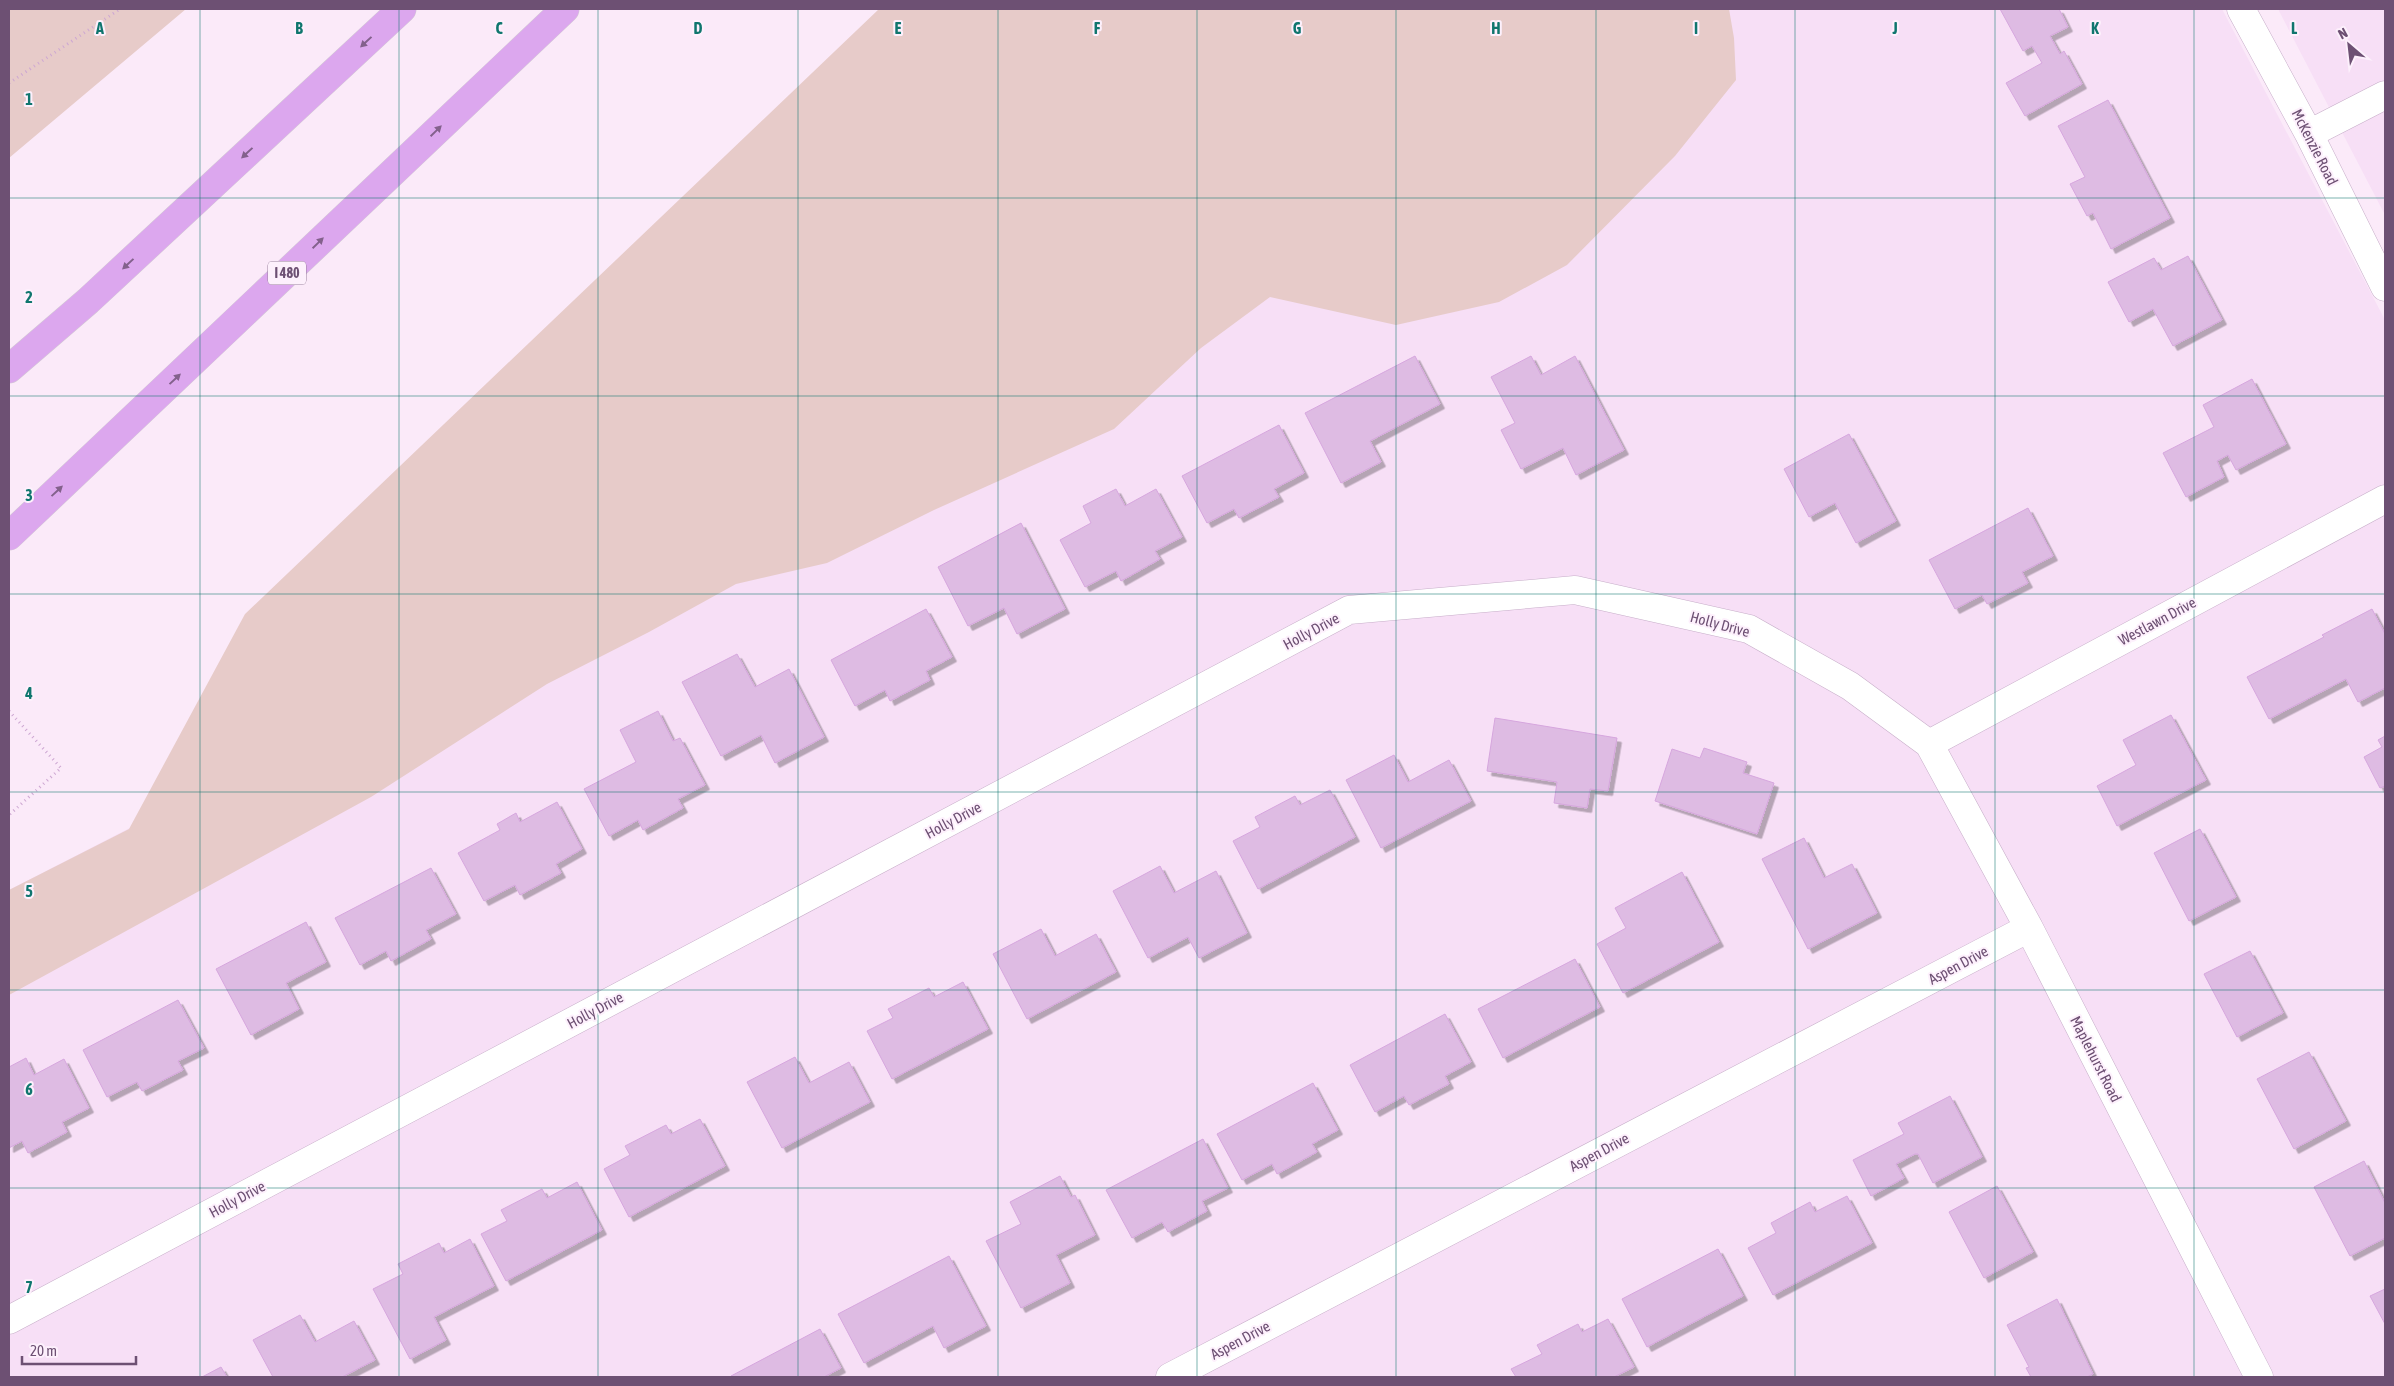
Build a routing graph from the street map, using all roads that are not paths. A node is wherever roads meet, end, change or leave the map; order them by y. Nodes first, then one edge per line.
1 (402, 9) edge
2 (565, 9) edge
3 (2241, 9) edge
4 (2385, 95) edge
5 (2309, 134) junction
6 (2385, 287) edge
7 (9, 369) edge
8 (2385, 499) edge
9 (9, 536) edge
10 (1929, 744) junction
11 (2029, 928) junction
12 (9, 1320) edge
13 (1170, 1377) edge
14 (2259, 1377) edge

1 -> 7 highway
9 -> 2 highway, I 480
3 - 5 street, McKenzie Road
4 - 5 street
5 - 6 street, McKenzie Road
8 - 10 street, Westlawn Drive
10 - 11 street, Maplehurst Road
10 - 12 street, Holly Drive
11 - 13 street, Aspen Drive
11 - 14 street, Maplehurst Road

